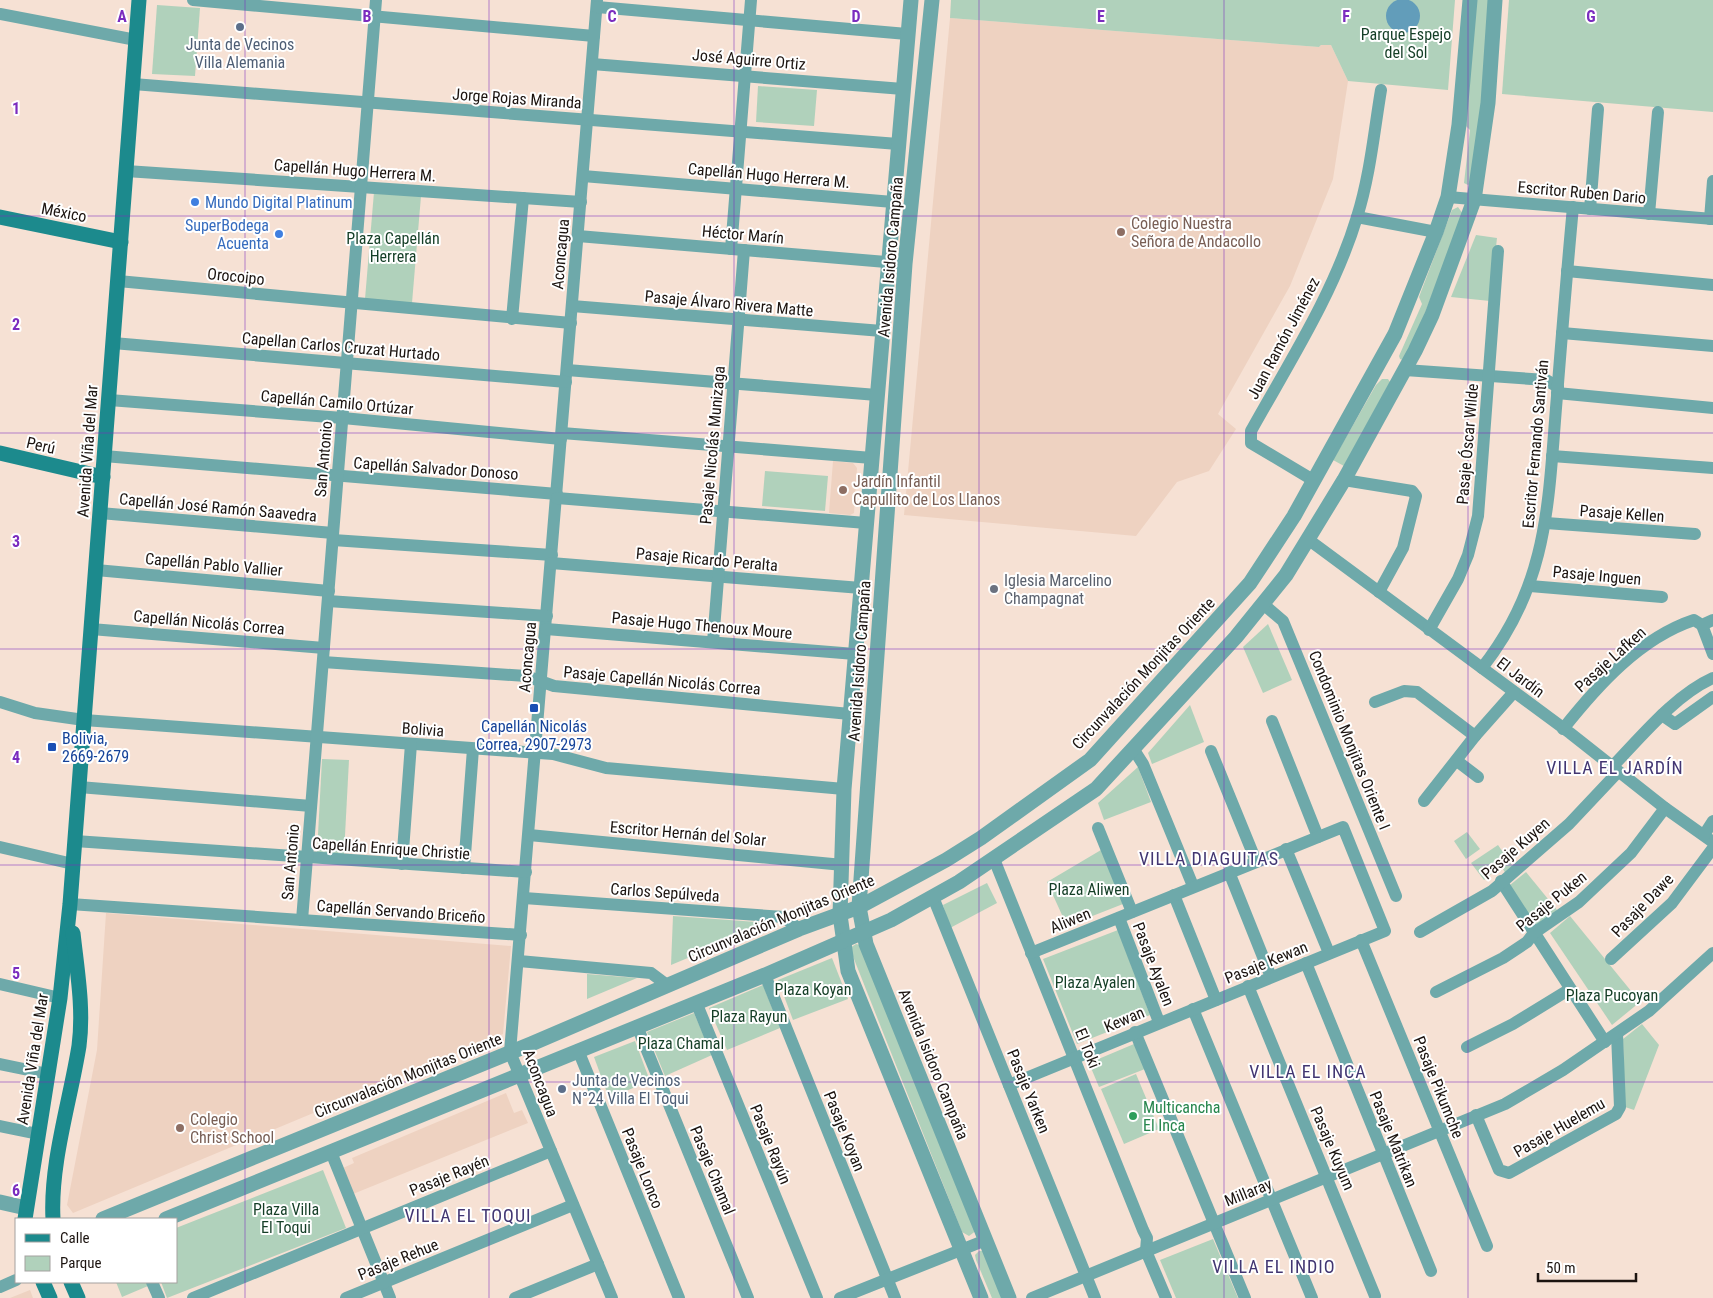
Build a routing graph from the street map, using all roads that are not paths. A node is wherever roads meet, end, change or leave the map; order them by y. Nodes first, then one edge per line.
1 (139, 0) edge
2 (193, 0) edge
3 (376, 0) edge
4 (751, 0) edge
5 (911, 0) edge
6 (932, 0) edge
7 (1470, 0) edge
8 (1494, 0) edge
9 (597, 3) edge
10 (0, 14) edge
11 (375, 16) junction
12 (750, 21) junction
13 (907, 34) junction
14 (594, 36) junction
15 (136, 40) junction
16 (592, 64) junction
17 (745, 75) junction
18 (133, 84) junction
19 (903, 89) junction
20 (1381, 90) dead end
21 (368, 102) junction
22 (1598, 109) dead end
23 (1658, 112) dead end
24 (588, 120) junction
25 (741, 132) junction
26 (898, 144) junction
27 (126, 171) junction
28 (583, 176) junction
29 (1713, 181) edge
30 (361, 186) junction
31 (736, 189) junction
32 (1448, 197) junction
33 (523, 198) junction
34 (1474, 200) junction
35 (581, 202) junction
36 (893, 202) junction
37 (1572, 207) junction
38 (1590, 209) junction
39 (1649, 214) junction
40 (0, 217) edge
41 (1357, 217) junction
42 (1711, 219) edge
43 (1436, 232) junction
44 (578, 236) junction
45 (121, 242) junction
46 (738, 250) junction
47 (1498, 251) dead end
48 (888, 263) junction
49 (905, 264) junction
50 (1567, 272) junction
51 (118, 281) junction
52 (1713, 285) edge
53 (352, 304) junction
54 (572, 306) junction
55 (512, 319) junction
56 (738, 320) junction
57 (571, 323) junction
58 (882, 331) junction
59 (1562, 333) junction
60 (1395, 334) junction
61 (113, 343) junction
62 (1713, 346) edge
63 (347, 362) junction
64 (1405, 370) junction
65 (567, 376) junction
66 (1489, 376) junction
67 (734, 384) junction
68 (1557, 390) junction
69 (877, 395) junction
70 (109, 400) junction
71 (1713, 408) edge
72 (343, 418) junction
73 (562, 436) junction
74 (729, 446) junction
75 (0, 453) edge
76 (104, 456) junction
77 (1552, 456) junction
78 (872, 458) junction
79 (1713, 468) edge
80 (103, 477) junction
81 (338, 477) junction
82 (1313, 480) junction
83 (1344, 480) junction
84 (557, 496) junction
85 (723, 511) junction
86 (100, 513) junction
87 (866, 522) junction
88 (1546, 523) junction
89 (1695, 534) dead end
90 (333, 536) junction
91 (1309, 540) junction
92 (552, 559) junction
93 (96, 570) junction
94 (718, 577) junction
95 (1530, 586) junction
96 (861, 588) junction
97 (1379, 592) junction
98 (328, 596) junction
99 (1662, 597) dead end
100 (1263, 604) junction
101 (546, 622) junction
102 (1708, 623) edge
103 (91, 629) junction
104 (1428, 630) junction
105 (713, 642) junction
106 (324, 648) junction
107 (856, 654) junction
108 (1713, 654) edge
109 (323, 662) junction
110 (1482, 668) junction
111 (1713, 678) edge
112 (542, 681) junction
113 (1514, 692) junction
114 (1713, 697) edge
115 (0, 702) edge
116 (1375, 702) dead end
117 (850, 714) junction
118 (1662, 715) junction
119 (84, 720) junction
120 (1272, 720) dead end
121 (1563, 729) junction
122 (1475, 736) junction
123 (317, 737) junction
124 (411, 744) junction
125 (473, 749) junction
126 (1134, 750) junction
127 (1211, 751) dead end
128 (536, 754) junction
129 (1457, 760) junction
130 (1615, 769) junction
131 (1478, 777) dead end
132 (79, 787) junction
133 (844, 789) junction
134 (1424, 801) dead end
135 (311, 806) junction
136 (1665, 808) junction
137 (1713, 822) edge
138 (1098, 828) dead end
139 (529, 834) junction
140 (1318, 837) junction
141 (1708, 838) edge
142 (75, 841) junction
143 (0, 847) edge
144 (1713, 848) edge
145 (1286, 849) junction
146 (307, 859) junction
147 (994, 859) junction
148 (1256, 862) junction
149 (73, 864) junction
150 (402, 864) junction
151 (843, 865) junction
152 (464, 868) junction
153 (526, 872) junction
154 (1229, 872) junction
155 (1501, 881) junction
156 (1193, 886) junction
157 (1174, 895) junction
158 (1396, 896) dead end
159 (933, 897) junction
160 (524, 898) junction
161 (70, 904) junction
162 (859, 907) junction
163 (1132, 912) junction
164 (840, 915) junction
165 (1119, 918) junction
166 (302, 920) junction
167 (799, 929) junction
168 (1385, 931) joint
169 (862, 932) junction
170 (1420, 932) dead end
171 (1534, 933) junction
172 (521, 935) junction
173 (1361, 940) junction
174 (842, 941) junction
175 (1031, 953) junction
176 (1329, 953) junction
177 (1713, 953) edge
178 (1611, 959) dead end
179 (519, 962) junction
180 (1306, 963) junction
181 (765, 975) junction
182 (1271, 977) junction
183 (0, 984) edge
184 (667, 985) junction
185 (1248, 986) junction
186 (1570, 989) junction
187 (1436, 992) dead end
188 (79, 994) junction
189 (60, 998) junction
190 (1216, 1000) junction
191 (696, 1002) junction
192 (1193, 1009) junction
193 (1158, 1022) junction
194 (637, 1026) junction
195 (1136, 1032) junction
196 (1617, 1034) junction
197 (1605, 1042) junction
198 (1467, 1047) dead end
199 (578, 1050) junction
200 (510, 1052) junction
201 (1074, 1058) junction
202 (0, 1064) edge
203 (48, 1074) junction
204 (519, 1074) junction
205 (1009, 1085) junction
206 (1476, 1115) junction
207 (0, 1126) edge
208 (1440, 1132) junction
209 (38, 1134) junction
210 (551, 1151) junction
211 (330, 1152) junction
212 (1383, 1154) junction
213 (1327, 1177) junction
214 (1271, 1200) junction
215 (0, 1202) edge
216 (573, 1205) junction
217 (26, 1214) edge
218 (125, 1215) edge
219 (53, 1218) edge
220 (108, 1218) edge
221 (168, 1218) edge
222 (1214, 1223) junction
223 (362, 1229) junction
224 (986, 1240) junction
225 (1487, 1246) dead end
226 (961, 1250) junction
227 (1146, 1251) junction
228 (598, 1264) junction
229 (1431, 1271) dead end
230 (1086, 1276) junction
231 (888, 1278) junction
232 (15, 1280) edge
233 (43, 1283) edge
234 (71, 1283) edge
235 (152, 1283) edge
236 (384, 1283) junction
237 (0, 1287) edge
238 (1375, 1296) dead end
239 (50, 1298) edge
240 (78, 1298) edge
241 (159, 1298) edge
242 (193, 1298) edge
243 (346, 1298) edge
244 (390, 1298) edge
245 (515, 1298) edge
246 (612, 1298) edge
247 (678, 1298) edge
248 (748, 1298) edge
249 (817, 1298) edge
250 (840, 1298) edge
251 (895, 1298) edge
252 (981, 1298) edge
253 (1009, 1298) edge
254 (1032, 1298) edge
255 (1095, 1298) edge
256 (1166, 1298) edge
257 (1245, 1298) edge
258 (1312, 1298) edge

1 - 15 main road, Avenida Viña del Mar
2 - 11 street
3 - 11 street, San Antonio
4 - 12 street, Pasaje Nicolás Munizaga
5 - 13 street, Avenida Isidoro Campaña
6 - 49 street, Avenida Isidoro Campaña
7 - 32 street, Circunvalación Monjitas Oriente
8 - 34 street
9 - 12 street
9 - 14 street, Aconcagua
10 - 15 street
11 - 14 street
11 - 21 street, San Antonio
12 - 13 street
12 - 17 street, Pasaje Nicolás Munizaga
13 - 19 street, Avenida Isidoro Campaña
14 - 16 street, Aconcagua
15 - 18 main road, Avenida Viña del Mar
16 - 17 street, José Aguirre Ortiz
16 - 24 street, Aconcagua
17 - 19 street, José Aguirre Ortiz
17 - 25 street, Pasaje Nicolás Munizaga
18 - 21 street, Jorge Rojas Miranda
18 - 27 main road, Avenida Viña del Mar
19 - 26 street, Avenida Isidoro Campaña
20 - 41 street, Juan Ramón Jiménez
21 - 24 street, Jorge Rojas Miranda
21 - 30 street, San Antonio
22 - 38 street
23 - 39 street
24 - 25 street, Jorge Rojas Miranda
24 - 28 street, Aconcagua
25 - 26 street, Jorge Rojas Miranda
25 - 31 street, Pasaje Nicolás Munizaga
26 - 36 street, Avenida Isidoro Campaña
27 - 30 street, Capellán Hugo Herrera M.
27 - 45 main road, Avenida Viña del Mar
28 - 31 street, Capellán Hugo Herrera M.
28 - 35 street, Aconcagua
29 - 42 street
30 - 33 street, Capellán Hugo Herrera M.
30 - 53 street, San Antonio
31 - 36 street, Capellán Hugo Herrera M.
31 - 46 street, Pasaje Nicolás Munizaga
32 - 34 street, Escritor Ruben Dario
32 - 43 street, Circunvalación Monjitas Oriente
33 - 35 street, Capellán Hugo Herrera M.
33 - 55 street
34 - 37 street, Escritor Ruben Dario
34 - 64 street
35 - 44 street, Aconcagua
36 - 48 street, Avenida Isidoro Campaña
37 - 38 street, Escritor Ruben Dario
37 - 50 street, Escritor Fernando Santiván
38 - 39 street, Escritor Ruben Dario
39 - 42 street, Escritor Ruben Dario
40 - 45 main road, México
41 - 43 street
41 - 82 street, Juan Ramón Jiménez
43 - 60 street, Circunvalación Monjitas Oriente
44 - 46 street, Héctor Marín
44 - 54 street, Aconcagua
45 - 51 main road, Avenida Viña del Mar
46 - 48 street, Héctor Marín
46 - 56 street, Pasaje Nicolás Munizaga
47 - 66 street, Pasaje Óscar Wilde
48 - 49 street, Héctor Marín
48 - 58 street, Avenida Isidoro Campaña
49 - 162 street, Avenida Isidoro Campaña
50 - 52 street
50 - 59 street, Escritor Fernando Santiván
51 - 53 street, Orocoipo
51 - 61 main road, Avenida Viña del Mar
53 - 55 street, Orocoipo
53 - 63 street, San Antonio
54 - 56 street, Pasaje Álvaro Rivera Matte
54 - 57 street, Aconcagua
55 - 57 street, Orocoipo
56 - 58 street, Pasaje Álvaro Rivera Matte
56 - 67 street, Pasaje Nicolás Munizaga
57 - 65 street, Aconcagua
58 - 69 street, Avenida Isidoro Campaña
59 - 62 street
59 - 68 street, Escritor Fernando Santiván
60 - 64 street
60 - 82 street, Circunvalación Monjitas Oriente
61 - 63 street, Capellan Carlos Cruzat Hurtado
61 - 70 main road, Avenida Viña del Mar
63 - 65 street, Capellan Carlos Cruzat Hurtado
63 - 72 street, San Antonio
64 - 66 street
64 - 83 street
65 - 67 street, Capellan Carlos Cruzat Hurtado
65 - 73 street, Aconcagua
66 - 68 street
66 - 104 street, Pasaje Óscar Wilde
67 - 69 street, Capellan Carlos Cruzat Hurtado
67 - 74 street, Pasaje Nicolás Munizaga
68 - 71 street
68 - 77 street, Escritor Fernando Santiván
69 - 78 street, Avenida Isidoro Campaña
70 - 72 street, Capellán Camilo Ortúzar
70 - 76 main road, Avenida Viña del Mar
72 - 73 street, Capellán Camilo Ortúzar
72 - 81 street, San Antonio
73 - 74 street, Capellán Camilo Ortúzar
73 - 84 street, Aconcagua
74 - 78 street, Capellán Camilo Ortúzar
74 - 85 street, Pasaje Nicolás Munizaga
75 - 80 main road, Perú
76 - 80 main road, Avenida Viña del Mar
76 - 81 street, Capellán Salvador Donoso
77 - 79 street
77 - 88 street, Escritor Fernando Santiván
78 - 87 street, Avenida Isidoro Campaña
80 - 86 main road, Avenida Viña del Mar
81 - 84 street, Capellán Salvador Donoso
81 - 90 street, San Antonio
82 - 162 street, Circunvalación Monjitas Oriente
83 - 91 street
83 - 97 street
84 - 85 street, Capellán Salvador Donoso
84 - 92 street, Aconcagua
85 - 87 street, Capellán Salvador Donoso
85 - 94 street, Pasaje Nicolás Munizaga
86 - 90 street, Capellán José Ramón Saavedra
86 - 93 main road, Avenida Viña del Mar
87 - 96 street, Avenida Isidoro Campaña
88 - 89 street, Pasaje Kellen
88 - 95 street, Escritor Fernando Santiván
90 - 92 street, Capellán José Ramón Saavedra
90 - 98 street, San Antonio
91 - 97 street, El Jardín
91 - 100 street
92 - 94 street, Pasaje Ricardo Peralta
92 - 101 street, Aconcagua
93 - 98 street, Capellán Pablo Vallier
93 - 103 main road, Avenida Viña del Mar
94 - 96 street, Pasaje Ricardo Peralta
94 - 105 street, Pasaje Nicolás Munizaga
95 - 99 street, Pasaje Inguen
95 - 110 street, Escritor Fernando Santiván
96 - 107 street, Avenida Isidoro Campaña
97 - 104 street, El Jardín
98 - 101 street, Capellán Pablo Vallier
98 - 106 street, San Antonio
100 - 126 street
100 - 158 street, Condominio Monjitas Oriente I
101 - 105 street, Pasaje Hugo Thenoux Moure
101 - 112 street, Aconcagua
102 - 108 street
102 - 121 street, Pasaje Lafken
103 - 106 street, Capellán Nicolás Correa
103 - 119 main road, Avenida Viña del Mar
104 - 110 street, El Jardín
105 - 107 street, Pasaje Hugo Thenoux Moure
106 - 109 street, San Antonio
107 - 117 street, Avenida Isidoro Campaña
109 - 112 street, Pasaje Capellán Nicolás Correa
109 - 123 street, San Antonio
110 - 113 street, El Jardín
111 - 118 street, Pasaje Kuyen
112 - 117 street, Pasaje Capellán Nicolás Correa
112 - 128 street, Aconcagua
113 - 121 street, El Jardín
113 - 122 street
114 - 118 street
115 - 119 street, Bolivia
116 - 122 street
117 - 133 street, Avenida Isidoro Campaña
118 - 130 street, Pasaje Kuyen
119 - 123 street, Bolivia
119 - 132 main road, Avenida Viña del Mar
120 - 140 street
121 - 130 street, El Jardín
122 - 129 street
123 - 124 street, Bolivia
123 - 135 street, San Antonio
124 - 125 street, Bolivia
124 - 150 street
125 - 128 street, Bolivia
125 - 152 street
126 - 147 street
126 - 156 street
127 - 148 street
128 - 133 street, Bolivia
128 - 139 street, Aconcagua
129 - 131 street
129 - 134 street
130 - 136 street, El Jardín
130 - 155 street, Pasaje Kuyen
132 - 135 street
132 - 142 main road, Avenida Viña del Mar
133 - 151 street, Avenida Isidoro Campaña
135 - 146 street, San Antonio
136 - 141 street, El Jardín
136 - 171 street, Pasaje Puken
137 - 141 street
138 - 163 street, Pasaje Ayalen
139 - 151 street, Escritor Hernán del Solar
139 - 153 street, Aconcagua
140 - 145 street, Aliwen
140 - 168 street, Aliwen
142 - 146 street, Capellán Enrique Christie
142 - 149 main road, Avenida Viña del Mar
143 - 149 street
144 - 178 street, Pasaje Dawe
145 - 148 street, Aliwen
145 - 176 street
146 - 150 street, Capellán Enrique Christie
146 - 166 street, San Antonio
147 - 159 street
147 - 175 street, El Toki
148 - 154 street, Aliwen
149 - 161 main road, Avenida Viña del Mar
150 - 152 street, Capellán Enrique Christie
151 - 164 street, Avenida Isidoro Campaña
152 - 153 street, Capellán Enrique Christie
153 - 160 street, Aconcagua
154 - 156 street, Aliwen
154 - 182 street
155 - 170 street, Pasaje Kuyen
155 - 171 street
156 - 157 street, Aliwen
157 - 163 street, Aliwen
157 - 190 street
159 - 169 street
159 - 205 street, Pasaje Yarken
160 - 167 street, Carlos Sepúlveda
160 - 172 street, Aconcagua
161 - 166 street, Capellán Servando Briceño
161 - 188 main road, Avenida Viña del Mar
161 - 189 main road, Avenida Viña del Mar
162 - 164 street, Circunvalación Monjitas Oriente
162 - 169 street, Avenida Isidoro Campaña
163 - 165 street, Aliwen
164 - 167 street, Circunvalación Monjitas Oriente
164 - 174 street, Avenida Isidoro Campaña
165 - 175 street, Aliwen
165 - 193 street, Pasaje Ayalen
166 - 172 street, Capellán Servando Briceño
167 - 184 street, Circunvalación Monjitas Oriente
168 - 173 street, Pasaje Kewan
169 - 174 street
169 - 224 street, Avenida Isidoro Campaña
171 - 186 street
171 - 187 street, Pasaje Puken
172 - 179 street, Aconcagua
173 - 176 street, Pasaje Kewan
173 - 208 street, Pasaje Pikumche
174 - 181 street
174 - 226 street, Avenida Isidoro Campaña
175 - 201 street, El Toki
176 - 180 street, Pasaje Kewan
177 - 196 street, Millaray
179 - 184 street
179 - 200 street, Aconcagua
180 - 182 street, Pasaje Kewan
180 - 212 street, Pasaje Matrikan
181 - 191 street
181 - 231 street, Pasaje Koyan
182 - 185 street, Pasaje Kewan
183 - 189 street
184 - 200 street, Circunvalación Monjitas Oriente
185 - 190 street, Pasaje Kewan
185 - 213 street, Pasaje Kuyum
186 - 197 street
186 - 198 street
188 - 189 main road
188 - 219 main road, Avenida Viña del Mar
189 - 203 main road, Avenida Viña del Mar
190 - 192 street, Pasaje Kewan
191 - 194 street
191 - 249 street, Pasaje Rayún
192 - 193 street, Pasaje Kewan
192 - 214 street
193 - 195 street, Kewan
194 - 199 street
194 - 248 street, Pasaje Chamal
195 - 201 street, Kewan
195 - 222 street
196 - 197 street, Millaray
196 - 206 street, Pasaje Huelemu
197 - 206 street, Millaray
199 - 204 street
199 - 247 street, Pasaje Lonco
200 - 204 street, Aconcagua
200 - 218 street, Circunvalación Monjitas Oriente
201 - 205 street
201 - 227 street, El Toki
202 - 203 street
203 - 209 main road, Avenida Viña del Mar
204 - 210 street, Aconcagua
204 - 211 street
205 - 230 street, Pasaje Yarken
206 - 208 street, Millaray
207 - 209 street
208 - 212 street, Millaray
208 - 225 street, Pasaje Pikumche
209 - 217 main road, Avenida Viña del Mar
210 - 216 street, Aconcagua
210 - 223 street, Pasaje Rayén
211 - 221 street
211 - 223 street
212 - 213 street, Millaray
212 - 229 street, Pasaje Matrikan
213 - 214 street, Millaray
213 - 238 street, Pasaje Kuyum
214 - 222 street, Millaray
214 - 258 street
215 - 217 street
216 - 228 street, Aconcagua
216 - 236 street, Pasaje Rehue
218 - 220 street, Circunvalación Monjitas Oriente
222 - 227 street, Millaray
222 - 257 street
223 - 236 street
223 - 242 street, Pasaje Rayén
224 - 226 street
224 - 253 street, Avenida Isidoro Campaña
226 - 231 street
226 - 252 street, Avenida Isidoro Campaña
227 - 230 street, Millaray
227 - 256 street, El Toki
228 - 245 street
228 - 246 street, Aconcagua
230 - 254 street, Millaray
230 - 255 street, Pasaje Yarken
231 - 250 street
231 - 251 street, Pasaje Koyan
232 - 237 street
233 - 239 main road
234 - 240 main road
235 - 241 street
236 - 243 street, Pasaje Rehue
236 - 244 street

